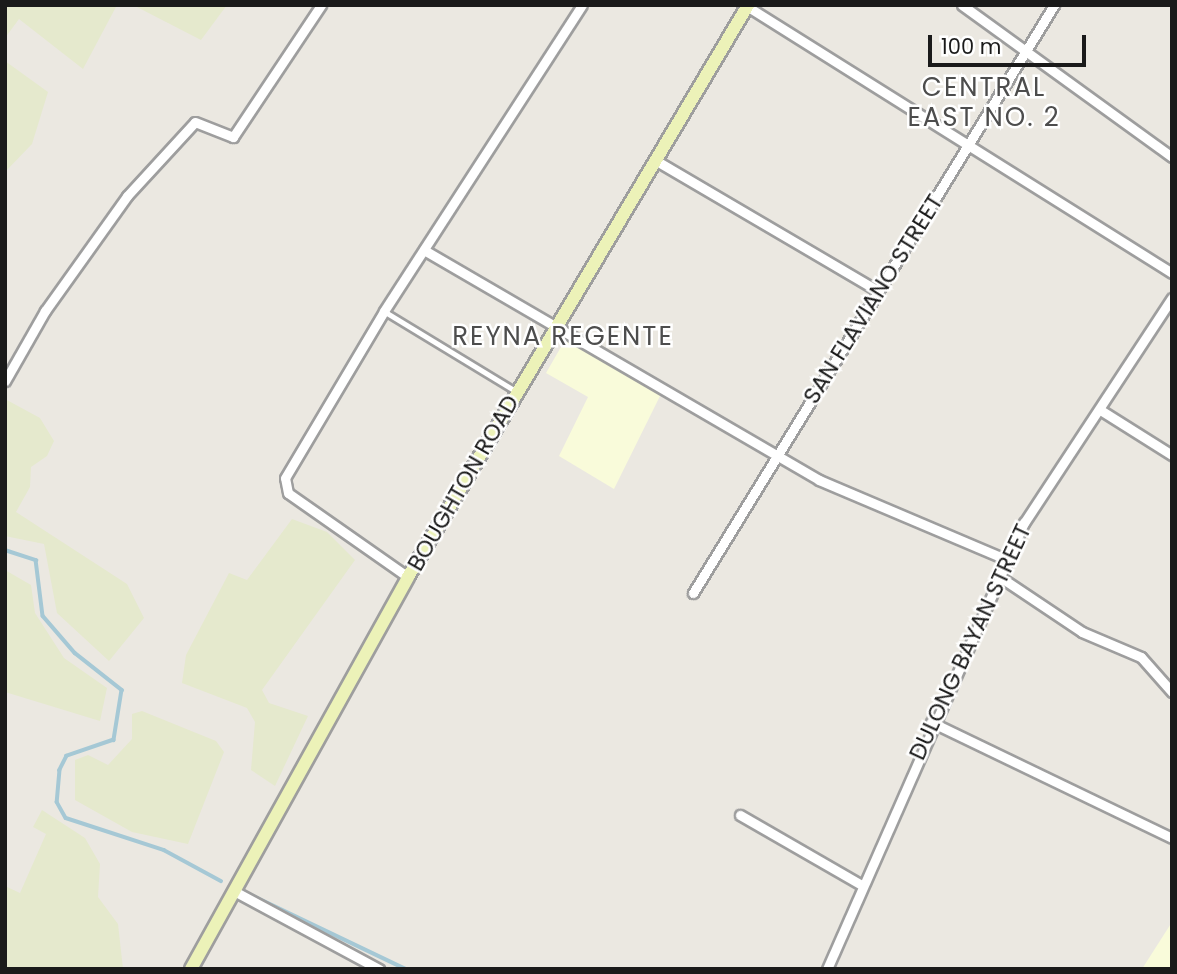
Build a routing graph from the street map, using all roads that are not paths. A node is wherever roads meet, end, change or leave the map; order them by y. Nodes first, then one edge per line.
1 (321, 5) edge
2 (582, 5) edge
3 (962, 5) edge
4 (1054, 5) edge
5 (747, 6) edge
6 (1026, 49) junction
7 (966, 148) junction
8 (1172, 156) edge
9 (655, 160) junction
10 (424, 250) junction
11 (1172, 273) edge
12 (877, 290) junction
13 (1172, 298) edge
14 (384, 311) junction
15 (554, 327) junction
16 (5, 381) edge
17 (517, 391) junction
18 (1102, 411) junction
19 (778, 455) junction
20 (1172, 455) edge
21 (1005, 559) junction
22 (997, 575) junction
23 (408, 577) junction
24 (693, 593) dead end
25 (1172, 692) edge
26 (931, 722) junction
27 (740, 815) dead end
28 (1172, 838) edge
29 (860, 884) junction
30 (234, 891) junction
31 (191, 969) edge
32 (379, 969) edge
33 (827, 969) edge

1 - 16 street
2 - 10 street
3 - 6 street
4 - 6 street, SAN FLAVIANO STREET
5 - 7 street
5 - 9 main road, BOUGHTON ROAD
6 - 7 street, SAN FLAVIANO STREET
6 - 8 street
7 - 11 street
7 - 12 street, SAN FLAVIANO STREET
9 - 12 street
9 - 15 main road, BOUGHTON ROAD
10 - 14 street
10 - 15 street
12 - 19 street, SAN FLAVIANO STREET
13 - 18 street, DULONG BAYAN STREET
14 - 17 lane
14 - 23 street
15 - 17 main road, BOUGHTON ROAD
15 - 19 street
17 - 23 main road, BOUGHTON ROAD
18 - 20 street
18 - 21 street, DULONG BAYAN STREET
19 - 21 street
19 - 24 street, SAN FLAVIANO STREET
21 - 22 street, DULONG BAYAN STREET
22 - 25 street
22 - 26 street, DULONG BAYAN STREET
23 - 30 main road, BOUGHTON ROAD
26 - 28 street
26 - 29 street, DULONG BAYAN STREET
27 - 29 street
29 - 33 street, DULONG BAYAN STREET
30 - 31 main road, BOUGHTON ROAD
30 - 32 street

